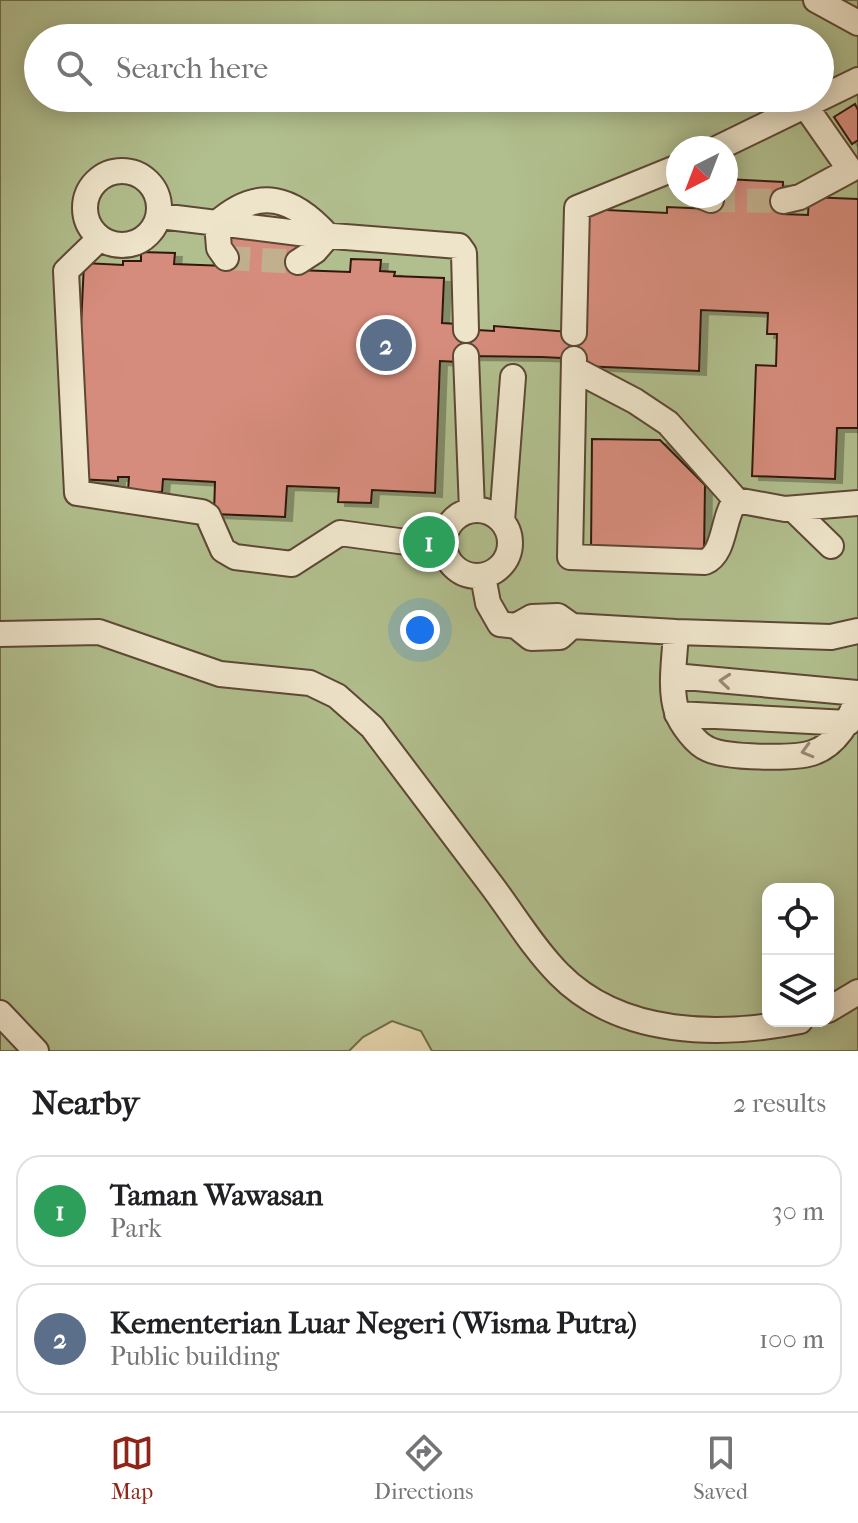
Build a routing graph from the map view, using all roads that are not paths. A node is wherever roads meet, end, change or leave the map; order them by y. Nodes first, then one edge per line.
1 (816, 0) edge
2 (858, 23) edge
3 (858, 80) edge
4 (834, 92) edge
5 (795, 112) edge
6 (810, 112) edge
7 (738, 139) edge
8 (855, 170) edge
9 (666, 172) edge
10 (783, 201) tunnel mouth
11 (160, 216) junction
12 (217, 223) junction
13 (328, 236) junction
14 (99, 239) junction
15 (226, 258) dead end
16 (298, 262) tunnel mouth
17 (466, 330) dead end
18 (574, 333) dead end
19 (466, 356) dead end
20 (513, 377) dead end
21 (736, 500) junction
22 (858, 503) edge
23 (793, 509) junction
24 (472, 510) junction
25 (502, 521) junction
26 (831, 546) dead end
27 (443, 547) junction
28 (483, 576) junction
29 (858, 631) edge
30 (676, 632) junction
31 (0, 634) edge
32 (674, 676) junction
33 (858, 696) edge
34 (677, 714) junction
35 (848, 723) junction
36 (858, 992) edge
37 (834, 1006) edge
38 (0, 1013) edge
39 (762, 1027) edge
40 (36, 1051) edge

1 - 2 lane
3 - 4 lane
5 - 7 lane
6 - 8 lane
8 - 10 lane
9 - 18 lane
11 - 12 lane
11 - 14 lane
11 - 14 lane
12 - 13 lane
12 - 15 lane
13 - 16 lane
13 - 17 lane
14 - 27 lane
19 - 24 lane
20 - 25 lane
21 - 21 lane
21 - 23 lane
22 - 23 lane
23 - 26 lane
24 - 25 lane
24 - 27 lane
25 - 28 lane
27 - 28 lane
28 - 30 lane
29 - 30 lane
30 - 32 lane
31 - 39 lane
33 -> 32 lane
32 - 34 lane
33 - 35 lane
34 - 35 lane
35 -> 34 lane
36 - 37 lane
38 - 40 lane

